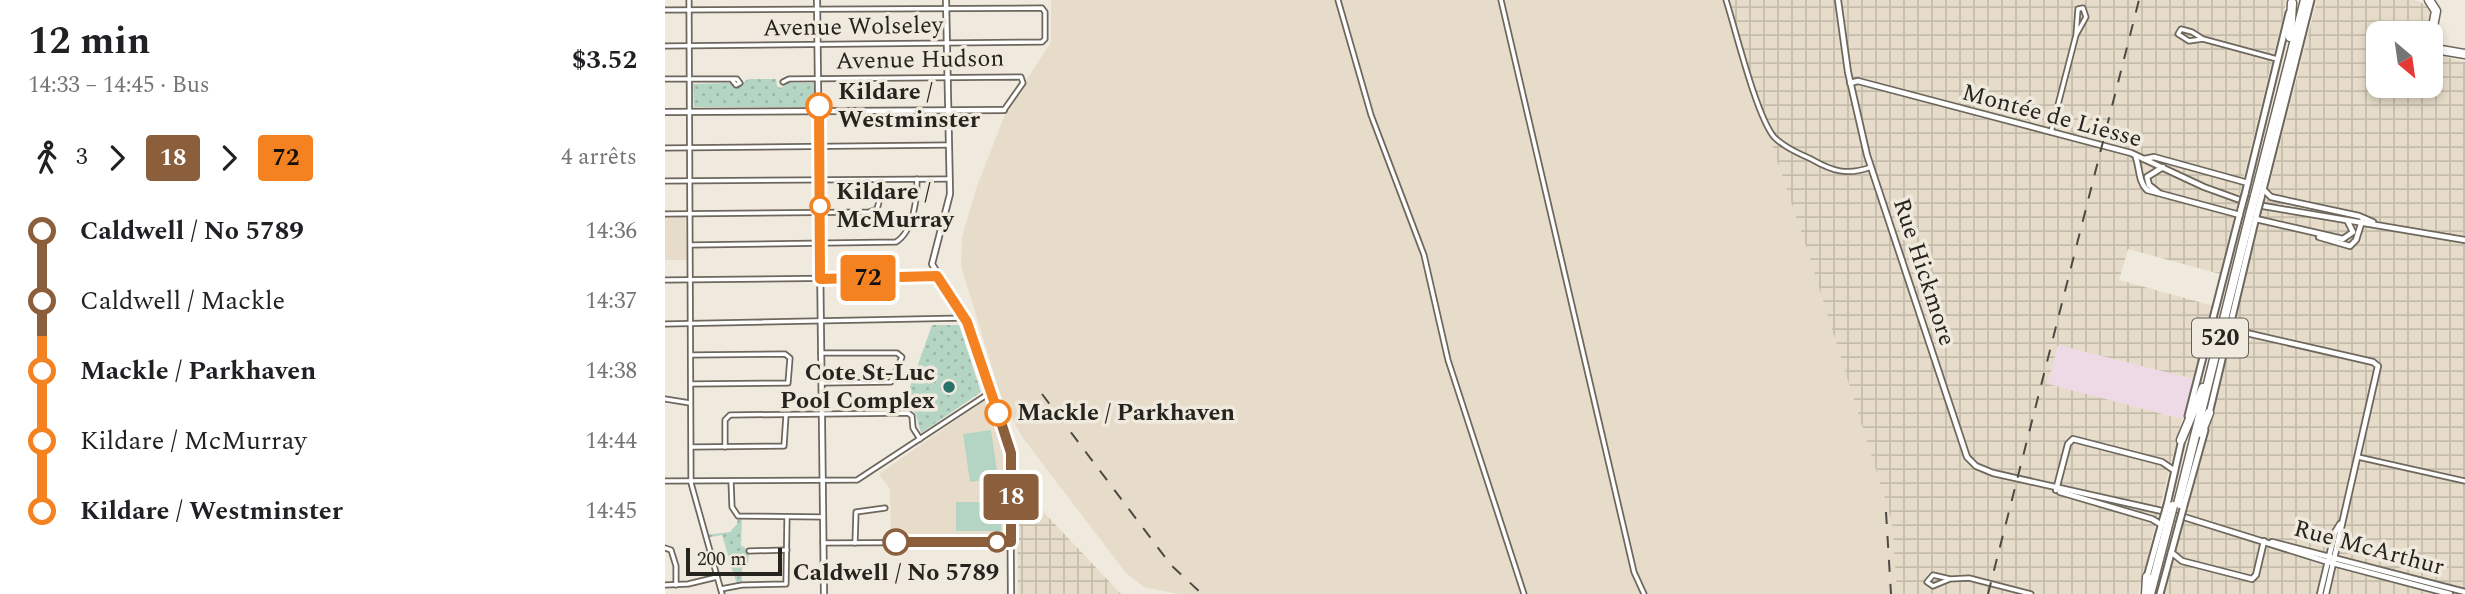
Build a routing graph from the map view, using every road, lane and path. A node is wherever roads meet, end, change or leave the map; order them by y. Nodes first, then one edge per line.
1 (689, 0) edge
2 (817, 0) edge
3 (946, 0) edge
4 (1338, 0) edge
5 (1501, 0) edge
6 (1726, 0) edge
7 (1838, 0) edge
8 (2311, 0) edge
9 (2429, 0) edge
10 (2297, 1) edge
11 (817, 9) junction
12 (946, 9) junction
13 (665, 10) edge
14 (689, 10) junction
15 (2076, 35) junction
16 (2203, 40) junction
17 (946, 43) junction
18 (818, 45) junction
19 (665, 46) edge
20 (689, 46) junction
21 (2465, 55) edge
22 (2290, 58) junction
23 (2279, 59) junction
24 (946, 77) junction
25 (818, 78) junction
26 (665, 79) edge
27 (689, 79) junction
28 (732, 80) dead end
29 (783, 82) dead end
30 (1850, 83) junction
31 (2287, 92) junction
32 (1004, 110) joint
33 (947, 111) junction
34 (818, 112) junction
35 (665, 113) edge
36 (689, 113) junction
37 (2051, 132) junction
38 (948, 145) junction
39 (819, 146) junction
40 (665, 148) edge
41 (690, 148) junction
42 (2135, 154) junction
43 (2144, 159) junction
44 (2155, 164) junction
45 (1871, 167) junction
46 (2163, 167) junction
47 (2141, 172) junction
48 (949, 178) junction
49 (917, 179) junction
50 (819, 180) junction
51 (665, 181) edge
52 (690, 181) junction
53 (2248, 183) junction
54 (2263, 189) junction
55 (2158, 192) junction
56 (2253, 196) junction
57 (2240, 200) dead end
58 (879, 202) dead end
59 (2263, 206) dead end
60 (820, 212) junction
61 (2249, 213) junction
62 (665, 214) edge
63 (690, 214) junction
64 (2362, 219) junction
65 (2347, 220) junction
66 (2305, 231) junction
67 (2465, 240) edge
68 (820, 244) junction
69 (690, 245) junction
70 (937, 276) junction
71 (820, 279) junction
72 (665, 280) edge
73 (690, 280) junction
74 (965, 318) junction
75 (821, 322) junction
76 (665, 324) edge
77 (691, 325) junction
78 (2228, 329) junction
79 (821, 354) junction
80 (691, 355) junction
81 (822, 383) junction
82 (691, 384) junction
83 (2203, 388) junction
84 (991, 392) junction
85 (665, 399) edge
86 (691, 403) junction
87 (2209, 413) junction
88 (822, 414) junction
89 (786, 415) junction
90 (921, 440) junction
91 (2181, 440) junction
92 (692, 447) junction
93 (725, 447) junction
94 (2357, 457) junction
95 (2177, 460) junction
96 (2162, 462) junction
97 (2188, 465) junction
98 (2175, 471) junction
99 (665, 481) edge
100 (691, 481) junction
101 (731, 481) junction
102 (823, 481) junction
103 (2465, 481) edge
104 (2056, 490) junction
105 (2175, 507) junction
106 (885, 508) dead end
107 (2162, 511) dead end
108 (787, 517) junction
109 (823, 517) junction
110 (2184, 517) dead end
111 (2169, 522) junction
112 (2264, 541) junction
113 (1011, 542) junction
114 (855, 543) junction
115 (823, 544) junction
116 (667, 548) edge
117 (787, 550) junction
118 (749, 551) dead end
119 (2171, 552) junction
120 (2331, 559) junction
121 (2182, 561) junction
122 (2168, 564) junction
123 (716, 577) junction
124 (2147, 577) joint
125 (1950, 579) junction
126 (665, 585) edge
127 (677, 585) junction
128 (721, 592) edge
129 (2465, 592) edge
130 (824, 594) edge
131 (1011, 594) edge
132 (1524, 594) edge
133 (1644, 594) edge
134 (2031, 594) edge
135 (2148, 594) edge
136 (2160, 594) edge
137 (2320, 594) edge
138 (2326, 594) edge
139 (2450, 594) edge

1 - 14 street
2 - 11 street
3 - 12 street
4 - 132 street
5 - 133 street
6 - 45 street
7 - 30 street, Rue Hickmore
8 - 31 main road
9 - 21 highway
10 - 22 highway, 520
10 - 23 main road
10 - 56 highway, 520
11 - 12 street
11 - 14 street
11 - 18 street
12 - 17 street
12 - 17 street, Avenue Wolseley
13 - 14 street
14 - 20 street
15 - 15 street
15 - 37 street
16 - 16 street
16 - 23 street
17 - 18 street, Avenue Wolseley
17 - 24 street
18 - 20 street, Avenue Wolseley
18 - 25 street
19 - 20 street, Avenue Wolseley
20 - 27 street
22 - 31 highway
22 - 56 highway, 520
23 - 53 main road
24 - 25 street, Avenue Hudson
24 - 32 street, Avenue Hudson
24 - 33 street
25 - 29 street, Avenue Hudson
25 - 34 street
26 - 27 street
27 - 28 street
27 - 36 street
30 - 37 street, Montée de Liesse
30 - 45 street, Rue Hickmore
31 - 54 main road
32 - 33 street
33 - 34 street
33 - 38 street
34 - 36 street
34 - 39 street
35 - 36 street
36 - 41 street
37 - 42 street, Montée de Liesse
38 - 39 street
38 - 48 street
39 - 41 street
39 - 50 street
40 - 41 street
41 - 52 street
42 - 43 street, Montée de Liesse
42 - 47 street
43 - 44 street, Montée de Liesse
43 - 53 street
44 - 46 street, Montée de Liesse
44 - 47 street
45 - 104 street, Rue Hickmore
46 - 55 street
46 - 57 street, Montée de Liesse
47 - 55 street
48 - 49 street
48 - 70 street
49 - 50 street
49 - 68 street
50 - 52 street
50 - 60 street
51 - 52 street
52 - 63 street
53 - 56 main road
54 - 56 main road
54 - 64 street
55 - 61 street
56 - 61 highway, 520, bridge
58 - 60 street
59 - 65 street
60 - 63 street
60 - 68 street
61 - 66 street
61 - 78 main road
61 - 83 highway, 520
61 - 91 main road
61 - 97 highway, 520
62 - 63 street
63 - 69 street
64 - 65 street
64 - 66 street
64 - 67 street
65 - 66 street
68 - 69 street
68 - 71 street
69 - 73 street
70 - 71 street
70 - 74 street
71 - 73 street
71 - 75 street
72 - 73 street
73 - 77 street
74 - 75 street
74 - 84 street
75 - 77 street
75 - 79 street
76 - 77 street
77 - 80 street
78 - 87 main road
78 - 94 street
79 - 81 street
79 - 81 street
80 - 82 street
80 - 82 street
81 - 88 street
82 - 86 street
83 - 91 highway
83 - 105 highway, 520
84 - 90 street
84 - 113 street
85 - 86 street
86 - 92 street
87 - 97 highway
87 - 105 main road
88 - 89 street
88 - 90 street
88 - 102 street
89 - 93 street
89 - 93 street
90 - 102 street
91 - 95 main road
92 - 93 street
92 - 100 street
94 - 103 street
94 - 120 street
95 - 96 street
95 - 98 main road
96 - 98 street
96 - 104 street
97 - 105 highway, 520
98 - 105 main road
99 - 100 street
100 - 101 street
100 - 123 street
101 - 102 street
101 - 108 street
102 - 109 street
104 - 107 street
104 - 111 street
105 - 111 highway, 520, bridge
106 - 114 street
108 - 109 street
108 - 117 street
109 - 115 street
110 - 112 street, Rue McArthur
111 - 119 main road
111 - 124 main road
111 - 135 highway, 520
112 - 120 street, Rue McArthur
112 - 121 street
113 - 114 street
113 - 131 street
114 - 115 street
115 - 130 street
116 - 127 street
117 - 118 street
117 - 128 street
119 - 121 street
119 - 122 main road
120 - 129 street, Rue McArthur
120 - 137 street
120 - 138 street
120 - 139 street, Rue McArthur
121 - 122 street
122 - 136 main road
123 - 127 street
123 - 128 street
124 - 135 highway
125 - 125 street
125 - 134 street
126 - 127 street

